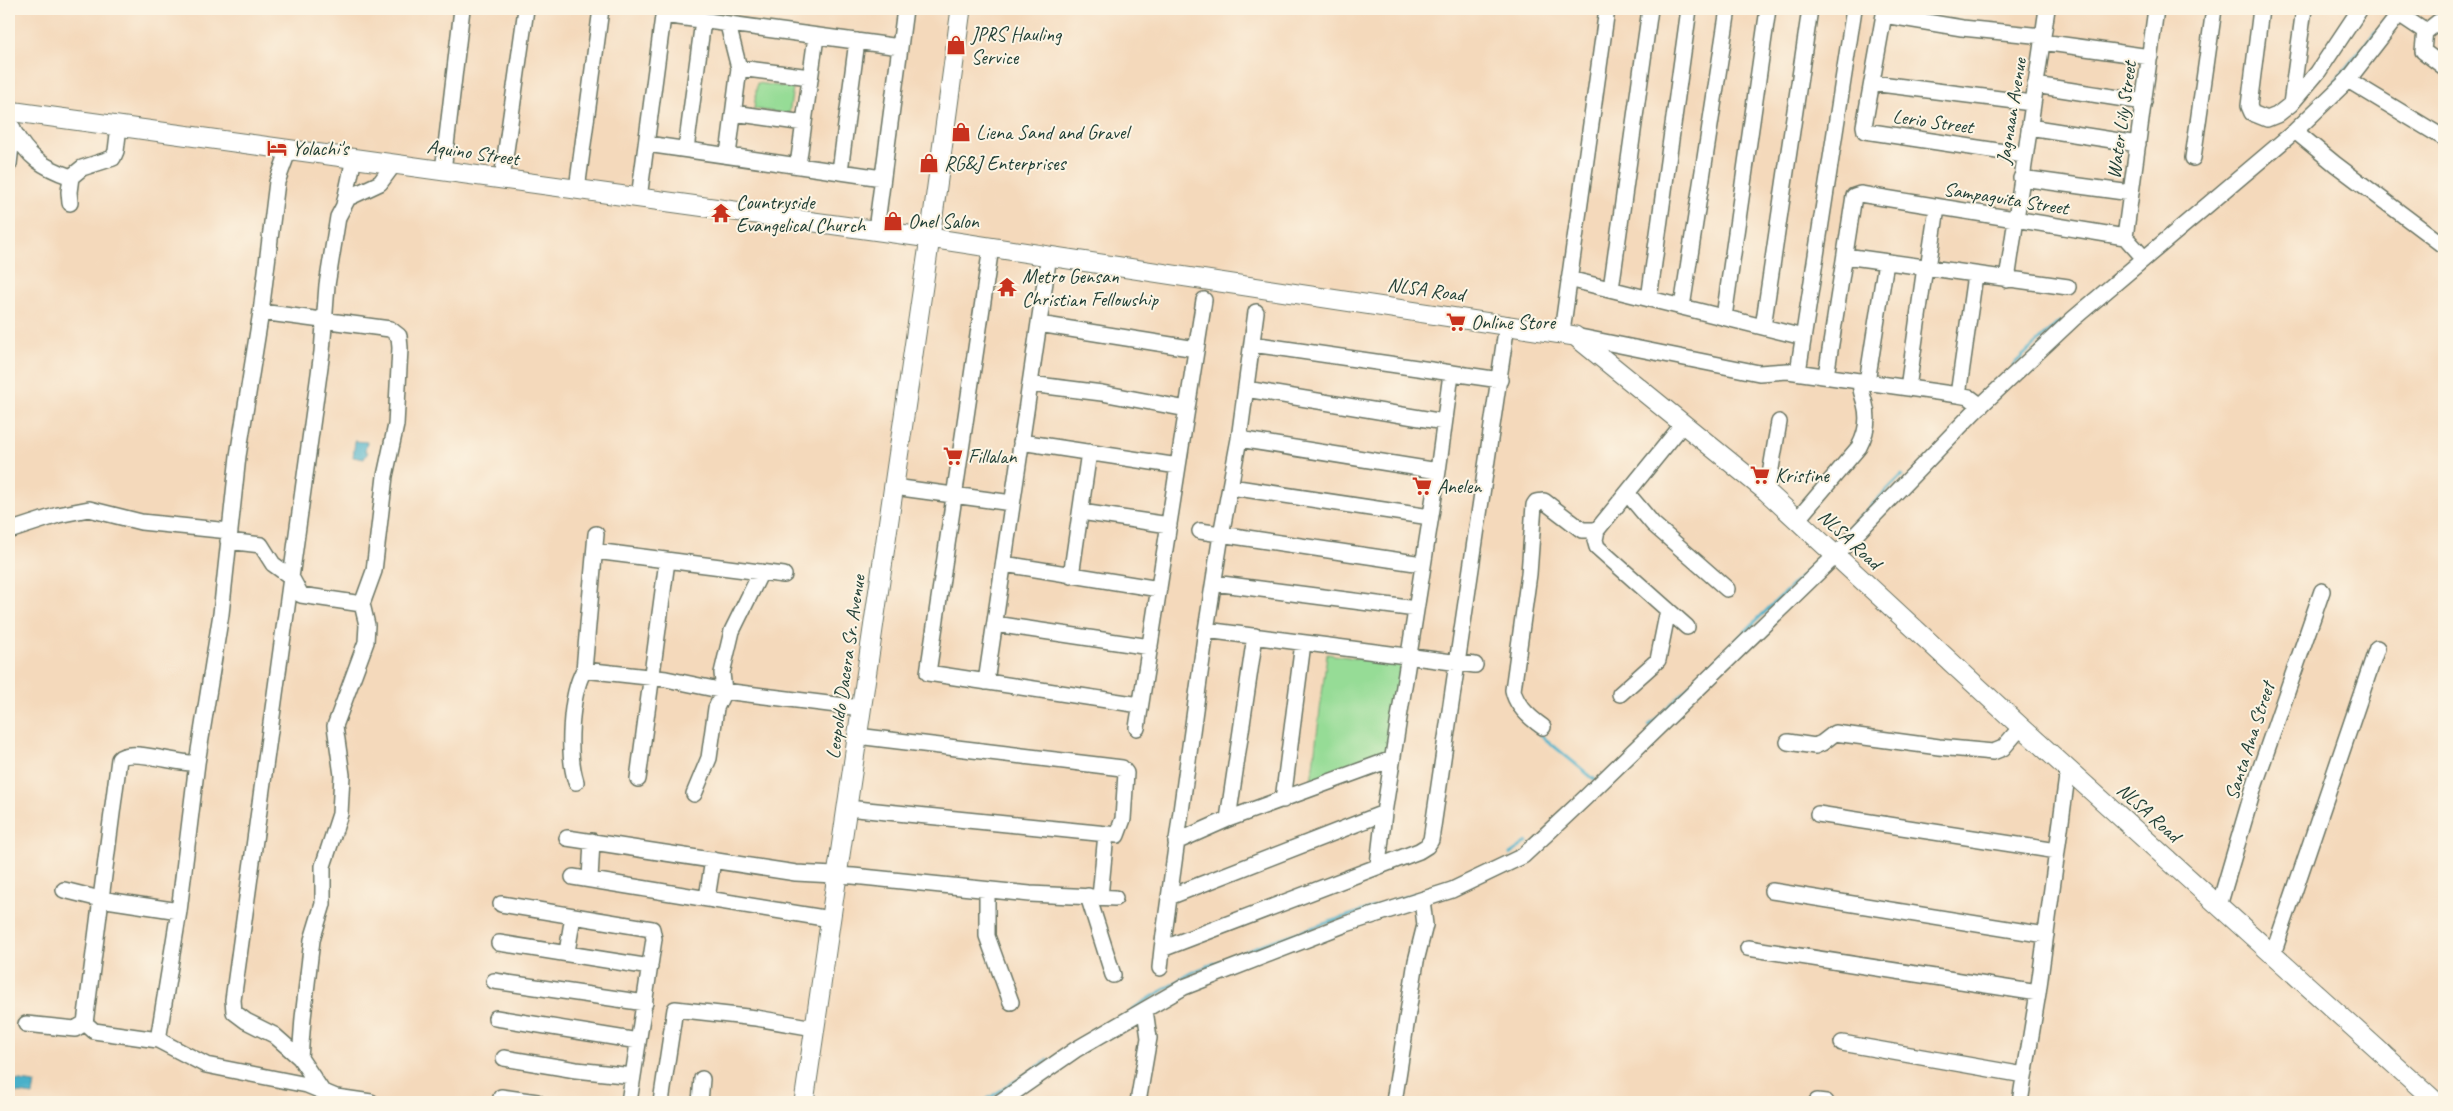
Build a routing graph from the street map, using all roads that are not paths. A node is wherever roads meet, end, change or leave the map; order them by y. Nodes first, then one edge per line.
1 (462, 9) edge
2 (526, 9) edge
3 (601, 9) edge
4 (905, 9) edge
5 (961, 9) edge
6 (1606, 9) edge
7 (1650, 9) edge
8 (1689, 9) edge
9 (1728, 9) edge
10 (1768, 9) edge
11 (1810, 9) edge
12 (1854, 9) edge
13 (2047, 9) edge
14 (2156, 9) edge
15 (2214, 9) edge
16 (2261, 9) edge
17 (2304, 9) edge
18 (2360, 9) edge
19 (2401, 11) edge
20 (663, 12) edge
21 (1885, 12) edge
22 (702, 21) junction
23 (2444, 24) edge
24 (728, 25) junction
25 (2426, 30) junction
26 (816, 36) junction
27 (2043, 39) junction
28 (857, 41) junction
29 (900, 47) junction
30 (2150, 57) junction
31 (2444, 67) edge
32 (740, 68) junction
33 (810, 77) junction
34 (2348, 80) junction
35 (1872, 83) junction
36 (2035, 85) junction
37 (2144, 102) junction
38 (2032, 104) junction
39 (2291, 104) junction
40 (734, 113) junction
41 (13, 117) edge
42 (804, 123) junction
43 (119, 126) junction
44 (2029, 127) junction
45 (2295, 131) junction
46 (2444, 138) edge
47 (647, 144) junction
48 (2138, 144) junction
49 (289, 149) junction
50 (686, 149) junction
51 (2024, 154) junction
52 (728, 155) junction
53 (354, 158) junction
54 (2193, 158) dead end
55 (9, 164) edge
56 (394, 164) junction
57 (798, 165) junction
58 (443, 171) junction
59 (840, 171) junction
60 (71, 177) junction
61 (882, 178) junction
62 (2021, 178) junction
63 (502, 179) junction
64 (577, 189) junction
65 (2132, 193) junction
66 (639, 198) junction
67 (70, 203) dead end
68 (344, 205) junction
69 (1937, 208) junction
70 (2015, 220) junction
71 (876, 230) junction
72 (2125, 237) junction
73 (930, 238) junction
74 (2444, 246) edge
75 (991, 247) junction
76 (1049, 255) junction
77 (1845, 256) junction
78 (2143, 257) junction
79 (1886, 262) junction
80 (1927, 268) junction
81 (1975, 275) junction
82 (1569, 279) junction
83 (2006, 280) junction
84 (2068, 287) dead end
85 (1611, 289) junction
86 (1649, 298) junction
87 (1204, 300) dead end
88 (1682, 307) junction
89 (261, 312) junction
90 (1256, 312) dead end
91 (1724, 317) junction
92 (325, 319) junction
93 (1039, 324) junction
94 (1508, 324) junction
95 (1764, 327) junction
96 (1568, 334) junction
97 (1803, 337) junction
98 (1252, 344) junction
99 (1196, 348) junction
100 (1798, 372) junction
101 (1450, 374) junction
102 (1826, 376) junction
103 (1500, 380) junction
104 (1864, 381) junction
105 (1030, 384) junction
106 (1908, 388) junction
107 (1246, 389) junction
108 (1971, 400) junction
109 (1187, 409) junction
110 (1444, 422) junction
111 (1779, 422) dead end
112 (1683, 424) junction
113 (1239, 439) junction
114 (1021, 442) junction
115 (1089, 452) junction
116 (1178, 466) junction
117 (1438, 471) junction
118 (894, 487) junction
119 (1231, 487) junction
120 (1767, 492) junction
121 (1627, 493) junction
122 (954, 495) junction
123 (1012, 503) junction
124 (1081, 512) junction
125 (1430, 517) junction
126 (1797, 520) junction
127 (1169, 525) junction
128 (1597, 530) junction
129 (9, 531) edge
130 (1200, 532) dead end
131 (596, 534) dead end
132 (1221, 535) junction
133 (229, 536) junction
134 (595, 551) junction
135 (1830, 552) junction
136 (667, 561) junction
137 (1004, 564) junction
138 (1422, 564) junction
139 (761, 572) junction
140 (784, 574) dead end
141 (1071, 576) junction
142 (291, 577) junction
143 (1214, 583) junction
144 (1159, 589) junction
145 (1727, 589) dead end
146 (2322, 591) dead end
147 (362, 604) junction
148 (1416, 609) junction
149 (1668, 610) junction
150 (994, 624) junction
151 (1687, 626) dead end
152 (1206, 630) junction
153 (1255, 636) junction
154 (1303, 643) junction
155 (1150, 647) junction
156 (2377, 648) dead end
157 (1409, 656) junction
158 (1458, 663) junction
159 (1475, 665) dead end
160 (584, 670) junction
161 (653, 678) junction
162 (986, 682) junction
163 (724, 691) junction
164 (1620, 694) dead end
165 (1140, 705) junction
166 (861, 708) junction
167 (1543, 726) dead end
168 (2021, 727) junction
169 (1137, 728) dead end
170 (857, 736) junction
171 (1788, 742) dead end
172 (1392, 759) junction
173 (198, 763) junction
174 (2068, 769) junction
175 (638, 779) dead end
176 (576, 782) dead end
177 (694, 794) dead end
178 (1283, 800) junction
179 (847, 808) junction
180 (1384, 813) junction
181 (1818, 814) dead end
182 (1228, 820) junction
183 (1106, 834) junction
184 (567, 838) dead end
185 (592, 841) junction
186 (1176, 842) junction
187 (2057, 851) junction
188 (714, 860) junction
189 (1378, 865) junction
190 (837, 876) junction
191 (573, 877) dead end
192 (590, 879) junction
193 (64, 890) dead end
194 (987, 891) junction
195 (1772, 891) dead end
196 (1094, 896) junction
197 (1169, 897) junction
198 (707, 898) junction
199 (1115, 898) dead end
200 (100, 899) junction
201 (1422, 900) junction
202 (500, 904) dead end
203 (2219, 906) junction
204 (179, 910) junction
205 (572, 916) junction
206 (830, 919) junction
207 (2046, 934) junction
208 (499, 943) dead end
209 (1748, 948) dead end
210 (1162, 950) junction
211 (567, 952) junction
212 (2272, 954) junction
213 (650, 967) junction
214 (1160, 968) dead end
215 (1113, 975) dead end
216 (494, 982) dead end
217 (2038, 993) junction
218 (1011, 1002) dead end
219 (645, 1003) junction
220 (1145, 1010) junction
221 (496, 1018) dead end
222 (26, 1024) dead end
223 (85, 1024) junction
224 (814, 1028) junction
225 (158, 1040) junction
226 (638, 1041) junction
227 (1842, 1043) dead end
228 (300, 1058) junction
229 (504, 1058) dead end
230 (2024, 1075) junction
231 (633, 1076) junction
232 (702, 1079) dead end
233 (322, 1091) junction
234 (501, 1097) dead end
235 (371, 1102) edge
236 (537, 1102) edge
237 (628, 1102) edge
238 (661, 1102) edge
239 (700, 1102) edge
240 (804, 1102) edge
241 (1000, 1102) edge
242 (1138, 1102) edge
243 (1394, 1102) edge
244 (2020, 1102) edge
245 (2436, 1102) edge

1 - 58 street
2 - 63 street
3 - 64 street
4 - 29 street
5 - 73 main road, Leopoldo Dacera Sr. Avenue
6 - 82 street
7 - 85 street
8 - 86 street
9 - 88 street
10 - 91 street
11 - 95 street
12 - 97 street
13 - 27 street, Jagnaan Avenue
14 - 30 street, Water Lily Street
15 - 54 street
16 - 39 street
17 - 39 street
18 - 39 street
19 - 25 street
19 - 34 street
20 - 22 street
20 - 47 street
21 - 27 street
21 - 35 street
22 - 24 street
22 - 50 street
23 - 25 street
24 - 26 street
24 - 32 street
25 - 31 street
26 - 28 street
26 - 33 street
27 - 30 street
27 - 36 street, Jagnaan Avenue
28 - 29 street
28 - 59 street
29 - 61 street
30 - 37 street, Water Lily Street
32 - 33 street
32 - 40 street
33 - 42 street
34 - 45 street
34 - 46 street
35 - 38 street
35 - 51 street, Lerio Street
36 - 37 street
36 - 38 street, Jagnaan Avenue
37 - 48 street, Water Lily Street
38 - 44 street, Jagnaan Avenue
40 - 42 street
40 - 52 street
41 - 43 main road, Aquino Street
41 - 55 street
41 - 60 street
42 - 57 street
43 - 49 main road, Aquino Street
43 - 60 street
44 - 48 street
44 - 51 street, Jagnaan Avenue
45 - 74 street
45 - 78 street
47 - 50 street
47 - 66 street
48 - 65 street, Water Lily Street
49 - 53 main road, Aquino Street
49 - 89 street
50 - 52 street
51 - 62 street, Jagnaan Avenue
52 - 57 street
53 - 56 main road, Aquino Street
53 - 68 street
56 - 58 main road, Aquino Street
56 - 68 street
57 - 59 street
58 - 63 main road, Aquino Street
59 - 61 street
60 - 67 street
61 - 71 street
62 - 65 street
62 - 70 street, Jagnaan Avenue
63 - 64 main road, Aquino Street
64 - 66 main road, Aquino Street
65 - 72 street, Water Lily Street
66 - 71 main road, Aquino Street
68 - 92 street
69 - 70 street, Sampaguita Street
69 - 77 street, Sampaguita Street
69 - 80 street
70 - 72 street, Sampaguita Street
70 - 83 street, Jagnaan Avenue
71 - 73 main road, Aquino Street
72 - 78 street
73 - 75 main road, NLSA Road
73 - 118 main road, Leopoldo Dacera Sr. Avenue
75 - 76 main road, NLSA Road
75 - 122 street
76 - 93 street
76 - 94 main road, NLSA Road
77 - 79 street
77 - 102 street
78 - 108 street
79 - 80 street
79 - 104 street
80 - 81 street
80 - 106 street
81 - 83 street
81 - 108 street
82 - 85 street
82 - 96 street
83 - 84 street
85 - 86 street
86 - 88 street
87 - 99 street
88 - 91 street
89 - 92 street
89 - 133 street
90 - 98 street
91 - 95 street
92 - 142 street
92 - 147 street
93 - 99 street
93 - 105 street
94 - 96 main road, NLSA Road
94 - 103 street
95 - 97 street
96 - 100 street
96 - 112 main road, NLSA Road
97 - 100 street
98 - 101 street
98 - 107 street
99 - 109 street
100 - 102 street
101 - 103 street
101 - 110 street
102 - 104 street
103 - 158 street
104 - 106 street
104 - 126 street
105 - 109 street
105 - 114 street
106 - 108 street
107 - 110 street
107 - 113 street
108 - 135 street
109 - 116 street
110 - 117 street
111 - 120 street
112 - 120 main road, NLSA Road
112 - 121 street
113 - 117 street
113 - 119 street
114 - 115 street
114 - 123 street
115 - 116 street
115 - 124 street
116 - 127 street
117 - 125 street
118 - 122 street
118 - 166 main road, Leopoldo Dacera Sr. Avenue
119 - 125 street
119 - 132 street
120 - 126 main road, NLSA Road
121 - 128 street
121 - 145 street
122 - 123 street
122 - 162 street
123 - 137 street
124 - 127 street
124 - 141 street
125 - 138 street
126 - 135 main road, NLSA Road
127 - 144 street
128 - 149 street
128 - 167 street
129 - 133 street
130 - 132 street
131 - 134 street
132 - 138 street
132 - 143 street
133 - 142 street
133 - 173 street
134 - 136 street
134 - 160 street
135 - 168 main road, NLSA Road
135 - 201 street
136 - 139 street
136 - 161 street
137 - 141 street
137 - 150 street
138 - 148 street
139 - 140 street
139 - 163 street
141 - 144 street
142 - 147 street
142 - 228 street
143 - 148 street
143 - 152 street
144 - 155 street
146 - 203 street, Santa Ana Street
147 - 228 street
148 - 157 street
149 - 151 street
149 - 164 street
150 - 155 street
150 - 162 street
152 - 153 street
152 - 186 street
153 - 154 street
153 - 182 street
154 - 157 street
154 - 178 street
155 - 165 street
156 - 212 street
157 - 158 street
157 - 172 street
158 - 159 street
158 - 189 street
160 - 161 street
160 - 176 street
161 - 163 street
161 - 175 street
162 - 165 street
163 - 166 street
163 - 177 street
165 - 169 street
166 - 170 main road, Leopoldo Dacera Sr. Avenue
168 - 171 street
168 - 174 main road, NLSA Road
170 - 179 main road, Leopoldo Dacera Sr. Avenue
170 - 183 street
172 - 178 street
172 - 180 street
173 - 200 street
173 - 204 street
174 - 187 street
174 - 203 main road, NLSA Road
178 - 182 street
179 - 183 street
179 - 190 main road, Leopoldo Dacera Sr. Avenue
180 - 189 street
180 - 197 street
181 - 187 street
182 - 186 street
183 - 196 street
184 - 185 street
185 - 188 street
185 - 192 street
186 - 197 street
187 - 207 street
188 - 190 street
188 - 198 street
189 - 210 street
190 - 194 street
190 - 206 main road, Leopoldo Dacera Sr. Avenue
191 - 192 street
192 - 198 street
193 - 200 street
194 - 196 street
194 - 218 street
195 - 207 street
196 - 199 street
196 - 215 street
197 - 210 street
198 - 206 street
200 - 204 street
200 - 223 street
201 - 220 street
201 - 243 street
202 - 205 street
203 - 212 main road, NLSA Road
204 - 225 street
205 - 211 street
205 - 213 street
206 - 224 main road, Leopoldo Dacera Sr. Avenue
207 - 217 street
208 - 211 street
209 - 217 street
210 - 214 street
211 - 213 street
212 - 245 main road, NLSA Road
213 - 219 street
216 - 219 street
217 - 230 street
219 - 226 street
220 - 241 street
220 - 242 street
221 - 226 street
222 - 223 street
223 - 225 street
224 - 238 street
224 - 240 main road, Leopoldo Dacera Sr. Avenue
225 - 233 street
226 - 231 street
227 - 230 street
228 - 233 street
229 - 231 street
230 - 244 street
231 - 237 street
232 - 239 street
233 - 235 street
234 - 236 street

